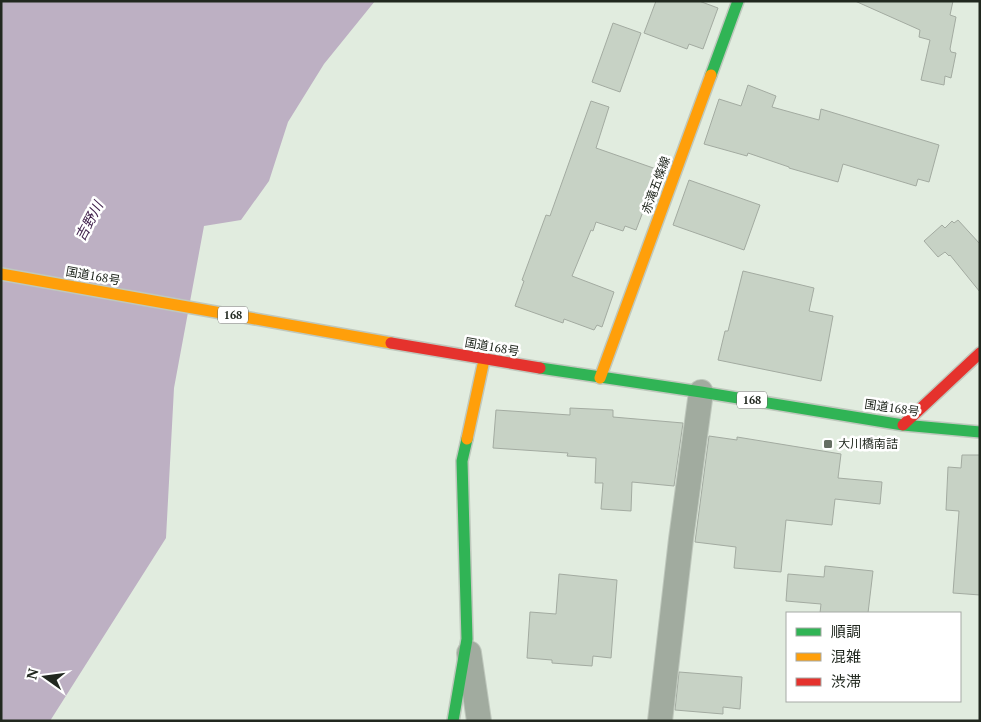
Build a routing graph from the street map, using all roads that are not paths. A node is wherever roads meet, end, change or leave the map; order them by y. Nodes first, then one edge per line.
1 (738, 1) edge
2 (1, 274) edge
3 (980, 354) edge
4 (484, 360) junction
5 (600, 378) junction
6 (701, 392) junction
7 (903, 425) junction
8 (980, 432) edge
9 (467, 639) junction
10 (453, 721) edge
11 (479, 721) edge
12 (660, 721) edge

1 - 5 main road, 赤滝五條線
2 - 4 main road, 国道168号 / 168
3 - 7 main road
4 - 5 main road, 国道168号 / 168
4 - 9 main road
5 - 6 main road, 国道168号 / 168
6 - 7 main road, 国道168号 / 168
6 - 12 street
7 - 8 main road, 国道168号 / 168
9 - 10 main road
9 - 11 street

